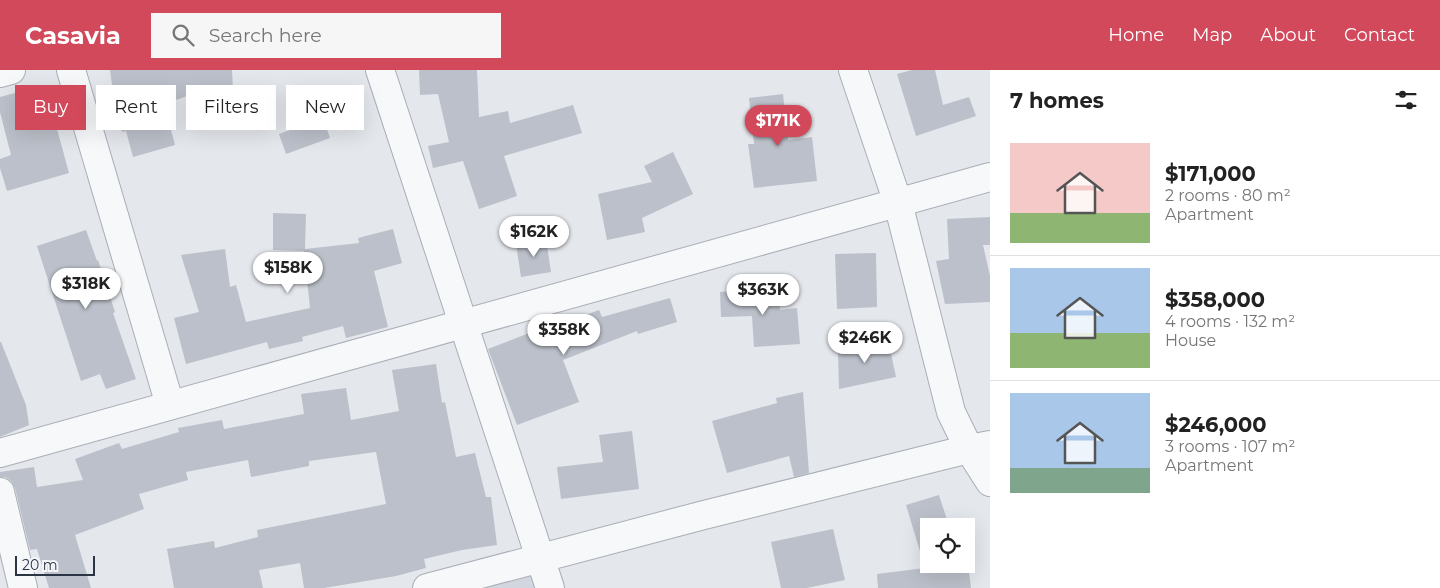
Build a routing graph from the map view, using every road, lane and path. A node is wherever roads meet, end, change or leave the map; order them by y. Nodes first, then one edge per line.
1 (11, 70) edge
2 (71, 70) edge
3 (380, 70) edge
4 (854, 70) edge
5 (0, 74) edge
6 (990, 177) edge
7 (898, 203) junction
8 (463, 323) junction
9 (170, 405) junction
10 (979, 447) edge
11 (0, 453) edge
12 (990, 482) edge
13 (0, 492) edge
14 (540, 558) junction
15 (23, 588) edge
16 (427, 588) edge
17 (550, 588) edge

1 - 5 street
2 - 9 street
3 - 8 street
4 - 7 street
6 - 7 street
7 - 8 street
7 - 10 street
8 - 9 street
8 - 14 street
9 - 11 street
10 - 12 street
10 - 14 street
13 - 15 street
14 - 16 street
14 - 17 street

